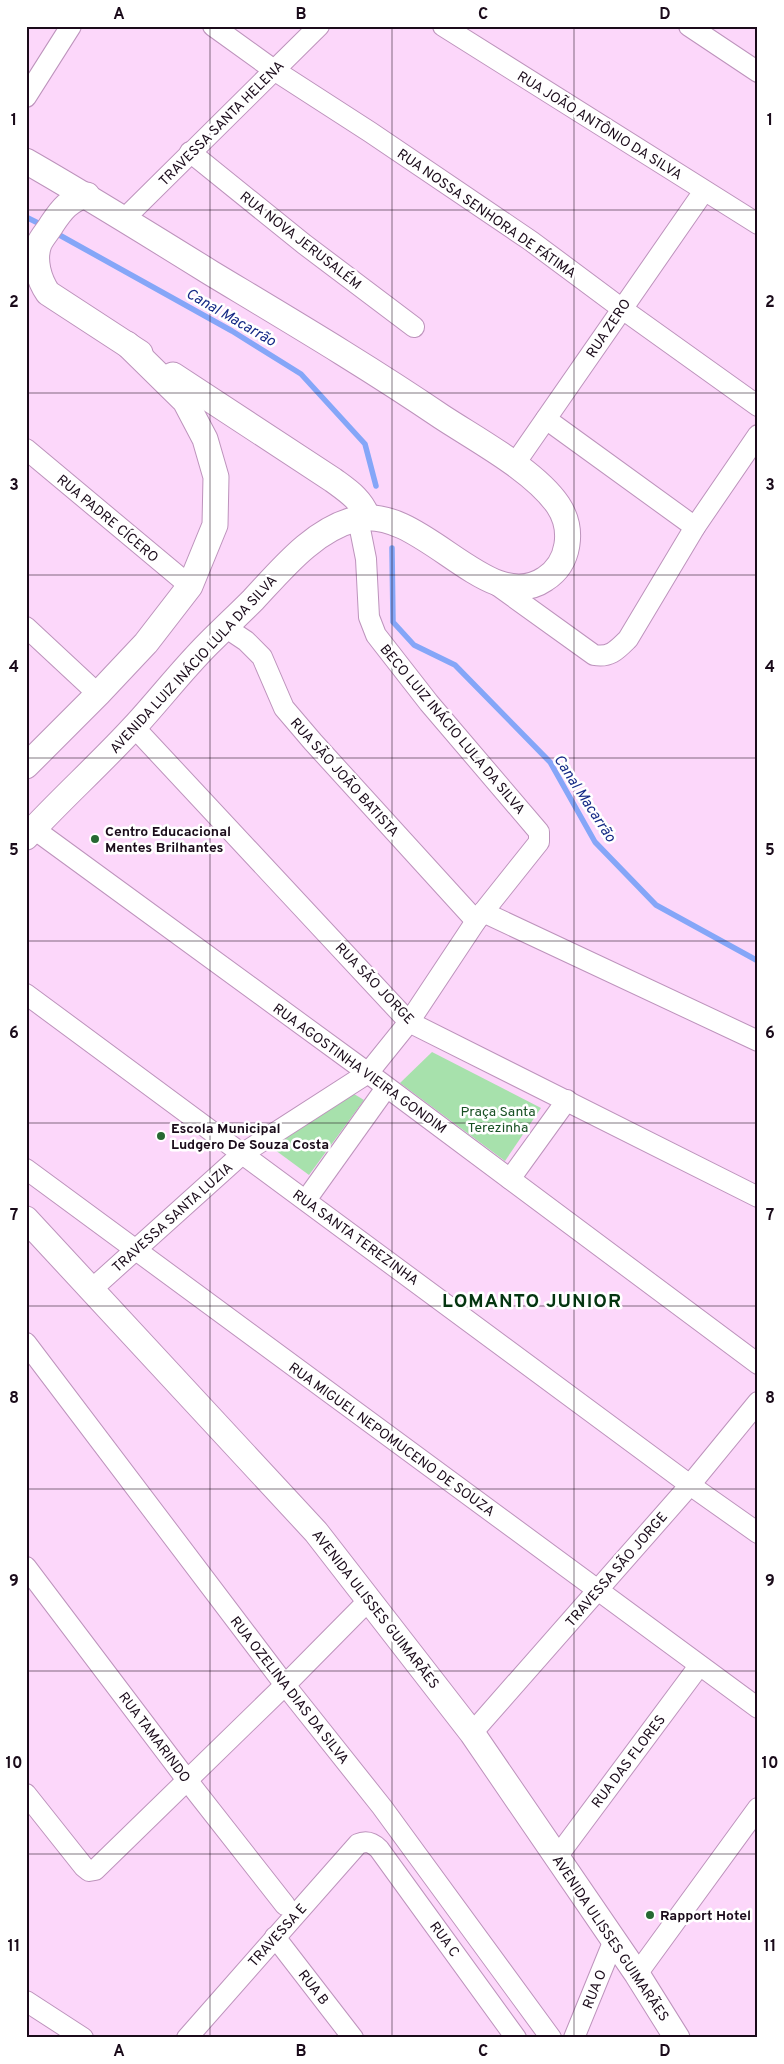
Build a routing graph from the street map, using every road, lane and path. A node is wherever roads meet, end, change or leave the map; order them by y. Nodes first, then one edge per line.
1 (71, 26) edge
2 (213, 26) edge
3 (319, 26) edge
4 (443, 26) edge
5 (689, 26) edge
6 (755, 62) edge
7 (274, 70) junction
8 (26, 97) edge
9 (190, 152) junction
10 (26, 161) edge
11 (48, 173) junction
12 (704, 191) junction
13 (87, 195) junction
14 (59, 213) junction
15 (124, 219) junction
16 (758, 224) edge
17 (33, 277) edge
18 (621, 308) junction
19 (414, 327) dead end
20 (127, 344) junction
21 (758, 406) edge
22 (546, 419) junction
23 (758, 435) edge
24 (26, 449) edge
25 (514, 465) junction
26 (367, 518) junction
27 (695, 527) junction
28 (494, 583) junction
29 (190, 586) junction
30 (26, 627) edge
31 (226, 627) junction
32 (98, 694) junction
33 (134, 727) junction
34 (26, 766) edge
35 (30, 833) edge
36 (536, 846) joint
37 (479, 916) junction
38 (26, 994) edge
39 (409, 1022) junction
40 (758, 1041) edge
41 (368, 1073) junction
42 (386, 1088) junction
43 (567, 1100) junction
44 (242, 1154) junction
45 (26, 1169) edge
46 (510, 1179) junction
47 (758, 1197) edge
48 (306, 1200) junction
49 (26, 1218) edge
50 (135, 1250) junction
51 (92, 1289) junction
52 (26, 1343) edge
53 (758, 1364) edge
54 (758, 1402) edge
55 (690, 1485) junction
56 (758, 1533) edge
57 (26, 1567) edge
58 (598, 1590) junction
59 (369, 1600) junction
60 (699, 1666) junction
61 (285, 1685) junction
62 (758, 1708) edge
63 (472, 1733) junction
64 (187, 1780) junction
65 (26, 1794) edge
66 (758, 1808) edge
67 (372, 1843) joint
68 (557, 1857) junction
69 (285, 1905) dead end
70 (275, 1937) junction
71 (614, 1940) junction
72 (637, 1974) junction
73 (26, 2001) edge
74 (82, 2038) edge
75 (187, 2038) edge
76 (353, 2038) edge
77 (516, 2038) edge
78 (551, 2038) edge
79 (574, 2038) edge
80 (676, 2038) edge

1 - 8 street
2 - 7 street, RUA NOSSA SENHORA DE FÁTIMA
3 - 7 street, TRAVESSA SANTA HELENA
4 - 12 street, RUA JOÃO ANTÔNIO DA SILVA
5 - 6 street
7 - 9 street, TRAVESSA SANTA HELENA
7 - 18 street, RUA NOSSA SENHORA DE FÁTIMA
9 - 15 street, TRAVESSA SANTA HELENA
9 - 19 street, RUA NOVA JERUSALÉM
10 - 11 street
11 - 13 street
11 - 14 street
12 - 16 street, RUA JOÃO ANTÔNIO DA SILVA
12 - 18 street, RUA ZERO
13 - 14 street
13 - 15 street
14 - 17 street
15 - 25 street
17 - 20 street
18 - 21 street, RUA NOSSA SENHORA DE FÁTIMA
18 - 22 street, RUA ZERO
20 - 26 street
20 - 29 street
22 - 25 street, RUA ZERO
22 - 27 street
23 - 27 street
24 - 29 street, RUA PADRE CÍCERO
25 - 28 street
26 - 28 street
26 - 31 street, AVENIDA LUIZ INÁCIO LULA DA SILVA
26 - 36 street, BECO LUIZ INÁCIO LULA DA SILVA
27 - 28 street
29 - 32 street
30 - 32 street
31 - 33 street, AVENIDA LUIZ INÁCIO LULA DA SILVA
31 - 37 street, RUA SÃO JOÃO BATISTA
32 - 34 street
33 - 35 street, AVENIDA LUIZ INÁCIO LULA DA SILVA
33 - 39 street, RUA SÃO JORGE
35 - 41 street, RUA AGOSTINHA VIEIRA GONDIM
36 - 37 street, TRAVESSA SANTA LUZIA
37 - 39 street, TRAVESSA SANTA LUZIA
37 - 40 street, RUA SÃO JOÃO BATISTA
38 - 44 street, RUA SANTA TEREZINHA
39 - 41 street, TRAVESSA SANTA LUZIA
39 - 43 street, RUA SÃO JORGE
41 - 42 street, RUA AGOSTINHA VIEIRA GONDIM
41 - 44 street, TRAVESSA SANTA LUZIA
42 - 46 street, RUA AGOSTINHA VIEIRA GONDIM
42 - 48 street
43 - 46 street
43 - 47 street, RUA SÃO JORGE
44 - 48 street, RUA SANTA TEREZINHA
44 - 50 street, TRAVESSA SANTA LUZIA
45 - 50 street, RUA MIGUEL NEPOMUCENO DE SOUZA
46 - 53 street, RUA AGOSTINHA VIEIRA GONDIM
48 - 55 street, RUA SANTA TEREZINHA
49 - 51 street, AVENIDA ULISSES GUIMARÃES
50 - 51 street, TRAVESSA SANTA LUZIA
50 - 58 street, RUA MIGUEL NEPOMUCENO DE SOUZA
51 - 59 street, AVENIDA ULISSES GUIMARÃES
52 - 61 street, RUA OZELINA DIAS DA SILVA
54 - 55 street, TRAVESSA SÃO JORGE
55 - 56 street, RUA SANTA TEREZINHA
55 - 58 street, TRAVESSA SÃO JORGE
57 - 64 street, RUA TAMARINDO
58 - 60 street, RUA MIGUEL NEPOMUCENO DE SOUZA
58 - 63 street, TRAVESSA SÃO JORGE
59 - 61 street
59 - 63 street, AVENIDA ULISSES GUIMARÃES
60 - 62 street, RUA MIGUEL NEPOMUCENO DE SOUZA
60 - 68 street, RUA DAS FLORES
61 - 64 street
61 - 78 street, RUA OZELINA DIAS DA SILVA
63 - 68 street, AVENIDA ULISSES GUIMARÃES
64 - 65 street
64 - 69 street, RUA TAMARINDO
66 - 72 street
67 - 70 street, TRAVESSA E
67 - 77 street, RUA C
68 - 71 street, AVENIDA ULISSES GUIMARÃES
70 - 75 street, TRAVESSA E
70 - 76 street, RUA B
71 - 72 street, AVENIDA ULISSES GUIMARÃES
71 - 79 street, RUA O
72 - 80 street, AVENIDA ULISSES GUIMARÃES
73 - 74 street

